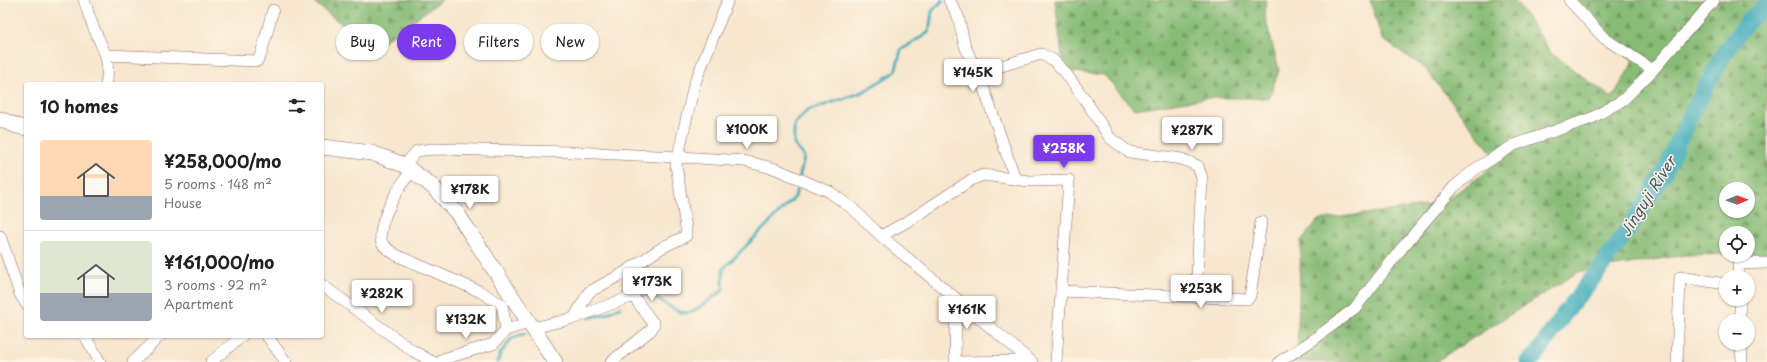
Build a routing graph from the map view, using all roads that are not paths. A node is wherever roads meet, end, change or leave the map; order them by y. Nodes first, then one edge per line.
1 (84, 0) edge
2 (728, 0) edge
3 (949, 0) edge
4 (1569, 0) edge
5 (1714, 0) edge
6 (273, 10) dead end
7 (106, 56) junction
8 (1653, 70) junction
9 (978, 73) junction
10 (106, 82) edge
11 (0, 119) edge
12 (24, 128) edge
13 (324, 147) edge
14 (678, 158) junction
15 (408, 168) junction
16 (1015, 178) junction
17 (1261, 222) dead end
18 (0, 236) edge
19 (881, 236) junction
20 (1767, 263) edge
21 (1738, 270) edge
22 (1719, 283) edge
23 (324, 286) edge
24 (1061, 291) junction
25 (1196, 297) junction
26 (956, 298) junction
27 (24, 301) edge
28 (574, 318) junction
29 (531, 326) junction
30 (506, 330) junction
31 (86, 338) edge
32 (158, 338) edge
33 (240, 338) edge
34 (268, 338) edge
35 (1741, 350) edge
36 (100, 362) edge
37 (133, 362) edge
38 (210, 362) edge
39 (286, 362) edge
40 (433, 362) edge
41 (441, 362) edge
42 (555, 362) edge
43 (611, 362) edge
44 (1031, 362) edge
45 (1056, 362) edge
46 (1279, 362) edge
47 (1677, 362) edge
48 (1742, 362) edge

1 - 7 street
2 - 14 street
3 - 9 street
4 - 8 street
5 - 8 street
6 - 7 street
7 - 10 street
8 - 46 street
9 - 16 street
9 - 25 street
11 - 12 main road
13 - 15 main road
14 - 15 street
14 - 19 street
14 - 28 street
15 - 29 main road
15 - 30 street
16 - 19 street
16 - 24 street
17 - 25 street
18 - 27 street
19 - 26 street
20 - 21 street
22 - 47 street
23 - 40 street
24 - 25 street
24 - 45 street
26 - 44 street
26 - 44 street
28 - 29 street
28 - 43 street
29 - 30 street
29 - 42 main road
30 - 41 street
31 - 36 street
32 - 37 street
33 - 38 street
34 - 39 street
35 - 48 street

